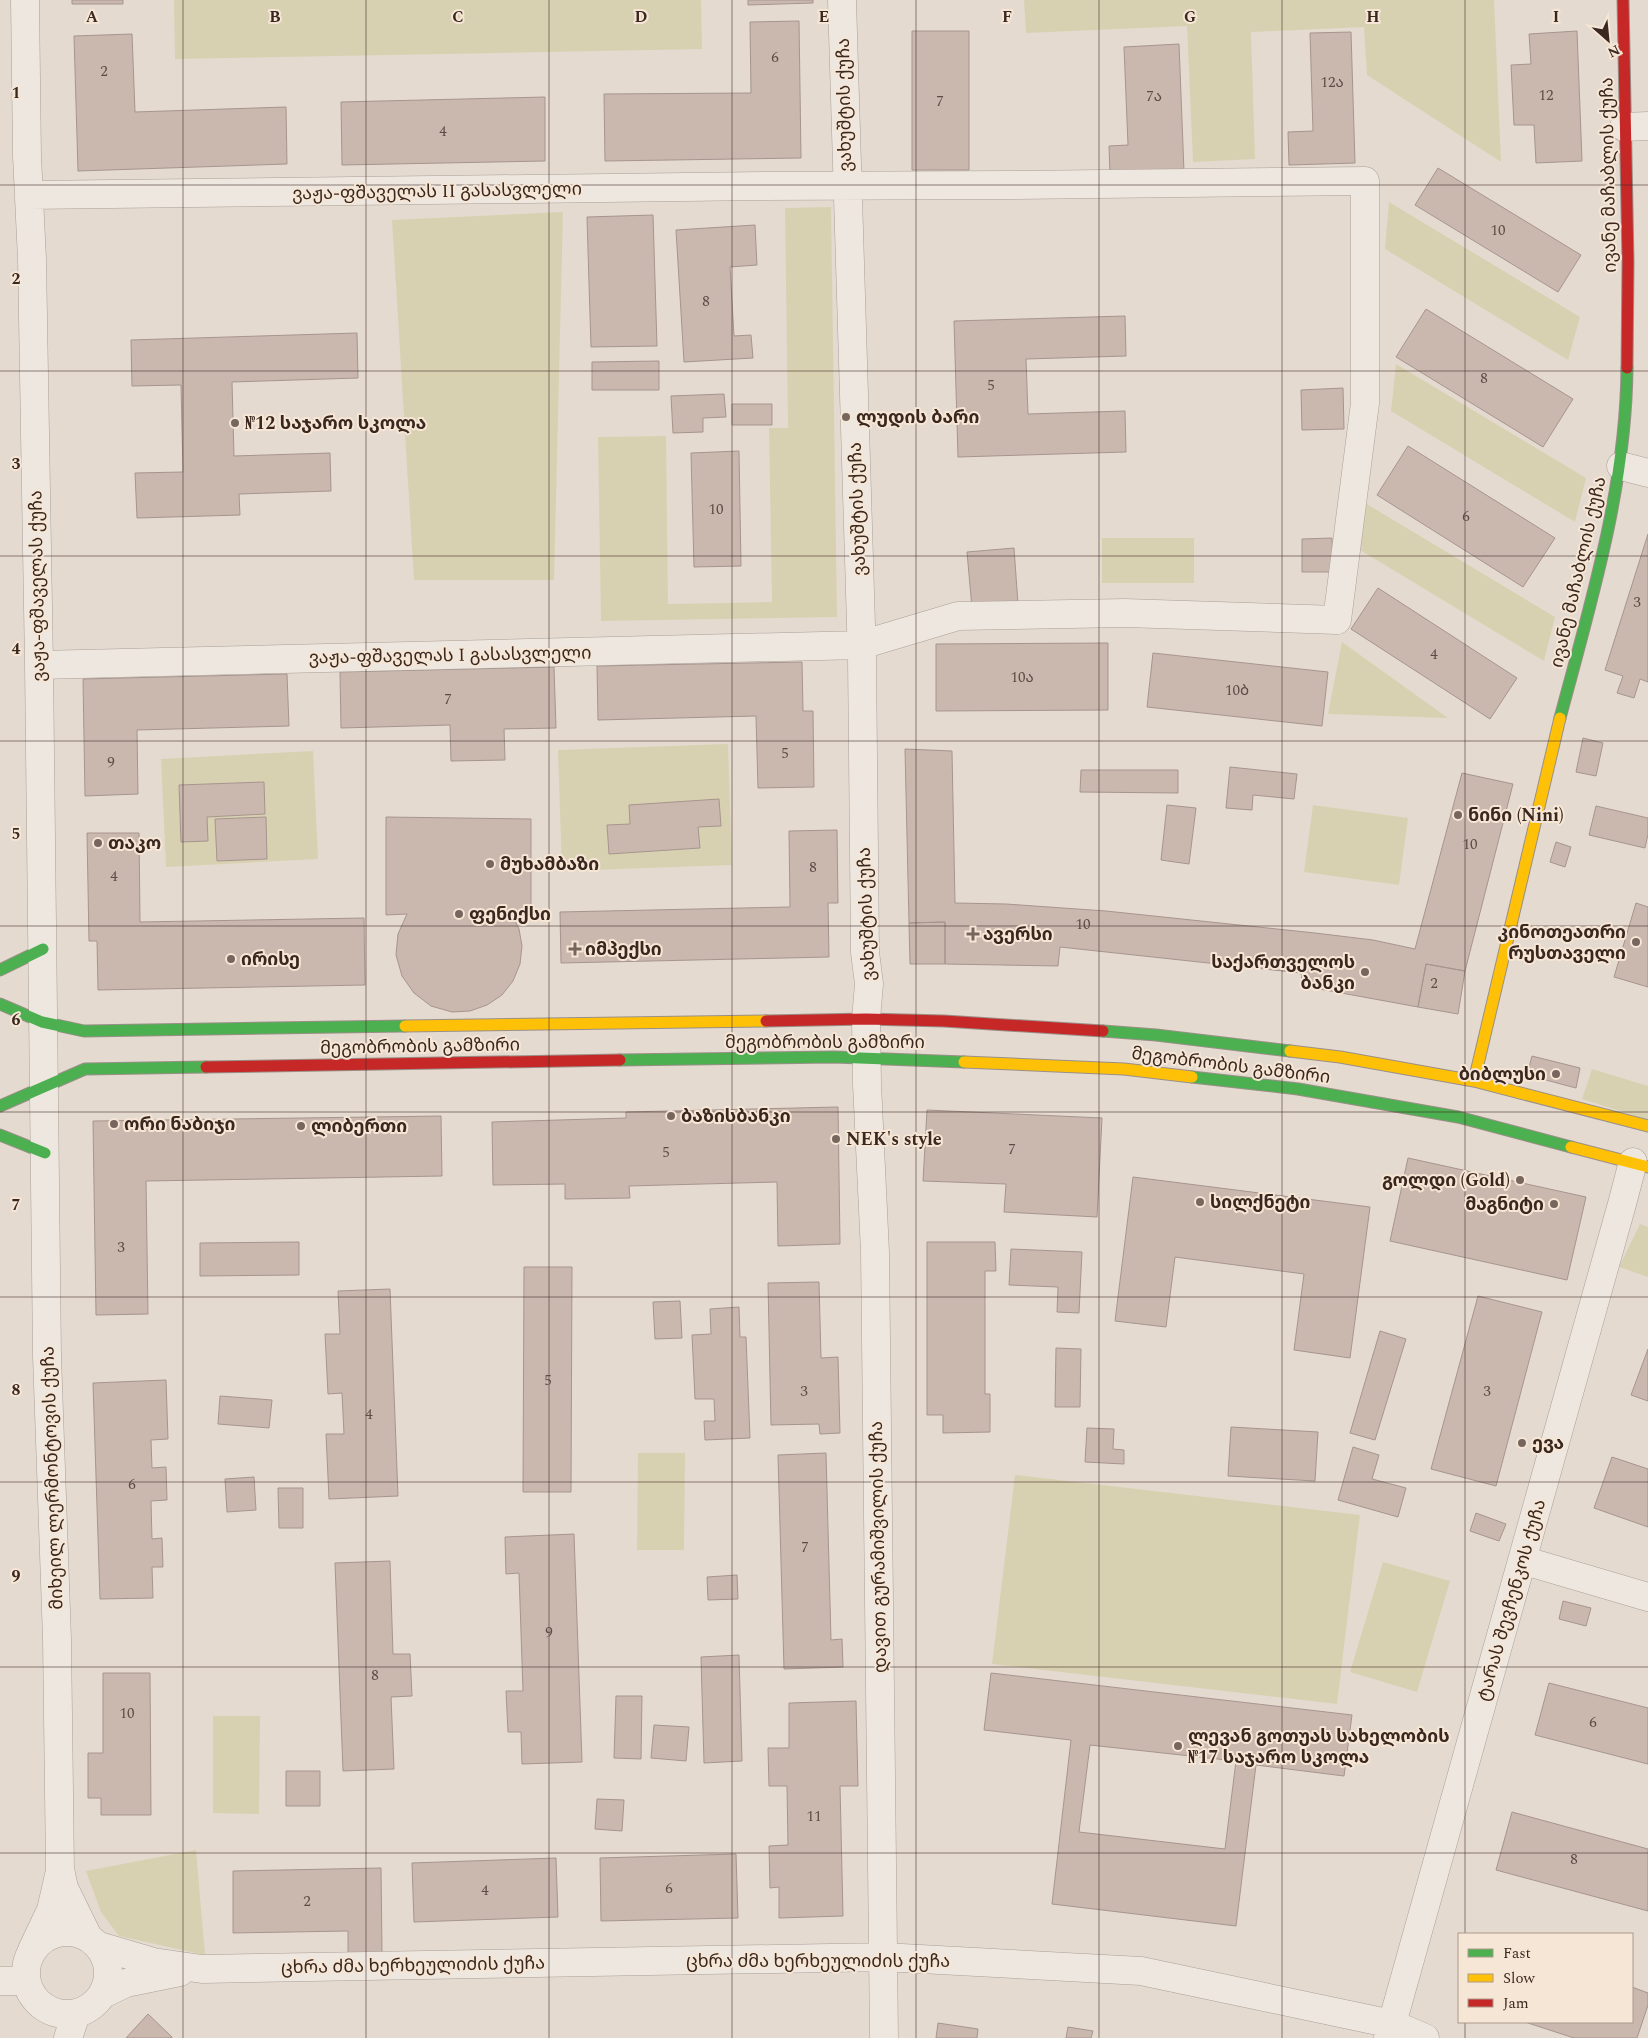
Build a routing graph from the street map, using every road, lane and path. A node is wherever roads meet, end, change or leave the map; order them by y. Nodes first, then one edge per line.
1 (25, 0) edge
2 (842, 0) edge
3 (1623, 0) edge
4 (1636, 127) edge
5 (846, 185) junction
6 (29, 196) junction
7 (1621, 466) junction
8 (1648, 473) edge
9 (861, 645) junction
10 (39, 665) junction
11 (42, 949) junction
12 (0, 970) edge
13 (0, 1004) edge
14 (866, 1019) junction
15 (42, 1022) junction
16 (867, 1057) junction
17 (1474, 1081) junction
18 (44, 1087) junction
19 (0, 1106) edge
20 (1648, 1126) edge
21 (0, 1135) edge
22 (45, 1153) junction
23 (1640, 1164) edge
24 (1522, 1560) junction
25 (1648, 1597) edge
26 (60, 1869) junction
27 (93, 1941) junction
28 (32, 1950) junction
29 (884, 1958) junction
30 (202, 1968) junction
31 (13, 1981) edge
32 (103, 1994) junction
33 (72, 2026) edge
34 (1390, 2031) edge
35 (884, 2038) edge
36 (1426, 2038) edge

1 - 6 street, ვაჟა-ფშაველას ქუჩა
2 - 5 street, ვახუშტის ქუჩა
3 - 4 main road, ივანე მაჩაბლის ქუჩა
4 - 7 main road, ივანე მაჩაბლის ქუჩა
5 - 6 street, ვაჟა-ფშაველას II გასასვლელი
5 - 9 street, ვახუშტის ქუჩა
5 - 9 street, ვაჟა-ფშაველას II გასასვლელი
6 - 10 street, ვაჟა-ფშაველას ქუჩა
7 - 8 street
7 - 17 main road, ივანე მაჩაბლის ქუჩა
9 - 10 street, ვაჟა-ფშაველას I გასასვლელი
9 - 14 street, ვახუშტის ქუჩა
10 - 11 street, ვაჟა-ფშაველას ქუჩა
11 - 12 main road
11 - 15 street, ვაჟა-ფშაველას ქუჩა
13 - 15 main road, მეგობრობის გამზირი
14 - 15 main road, მეგობრობის გამზირი
14 - 16 street, ვახუშტის ქუჩა
14 - 17 main road, მეგობრობის გამზირი
15 - 18 street, ვაჟა-ფშაველას ქუჩა
16 - 18 main road, მეგობრობის გამზირი
16 - 23 main road, მეგობრობის გამზირი
16 - 29 street, დავით გურამიშვილის ქუჩა
17 - 20 main road, მეგობრობის გამზირი
18 - 19 main road, მეგობრობის გამზირი
18 - 22 street, მიხეილ ლერმონტოვის ქუჩა
21 - 22 main road
22 - 26 street, მიხეილ ლერმონტოვის ქუჩა
23 - 24 street, ტარას შევჩენკოს ქუჩა
24 - 25 street
24 - 34 street, ტარას შევჩენკოს ქუჩა
26 - 27 street, მიხეილ ლერმონტოვის ქუჩა
26 - 28 street, მიხეილ ლერმონტოვის ქუჩა
27 - 28 street
27 - 30 street, ცხრა ძმა ხერხეულიძის ქუჩა
27 - 32 street
28 - 31 street
29 - 30 street, ცხრა ძმა ხერხეულიძის ქუჩა
29 - 34 street, ცხრა ძმა ხერხეულიძის ქუჩა
29 - 35 street, დავით გურამიშვილის ქუჩა
30 - 32 street, ცხრა ძმა ხერხეულიძის ქუჩა
31 - 33 street
32 - 33 street
34 - 36 street, ცხრა ძმა ხერხეულიძის ქუჩა

